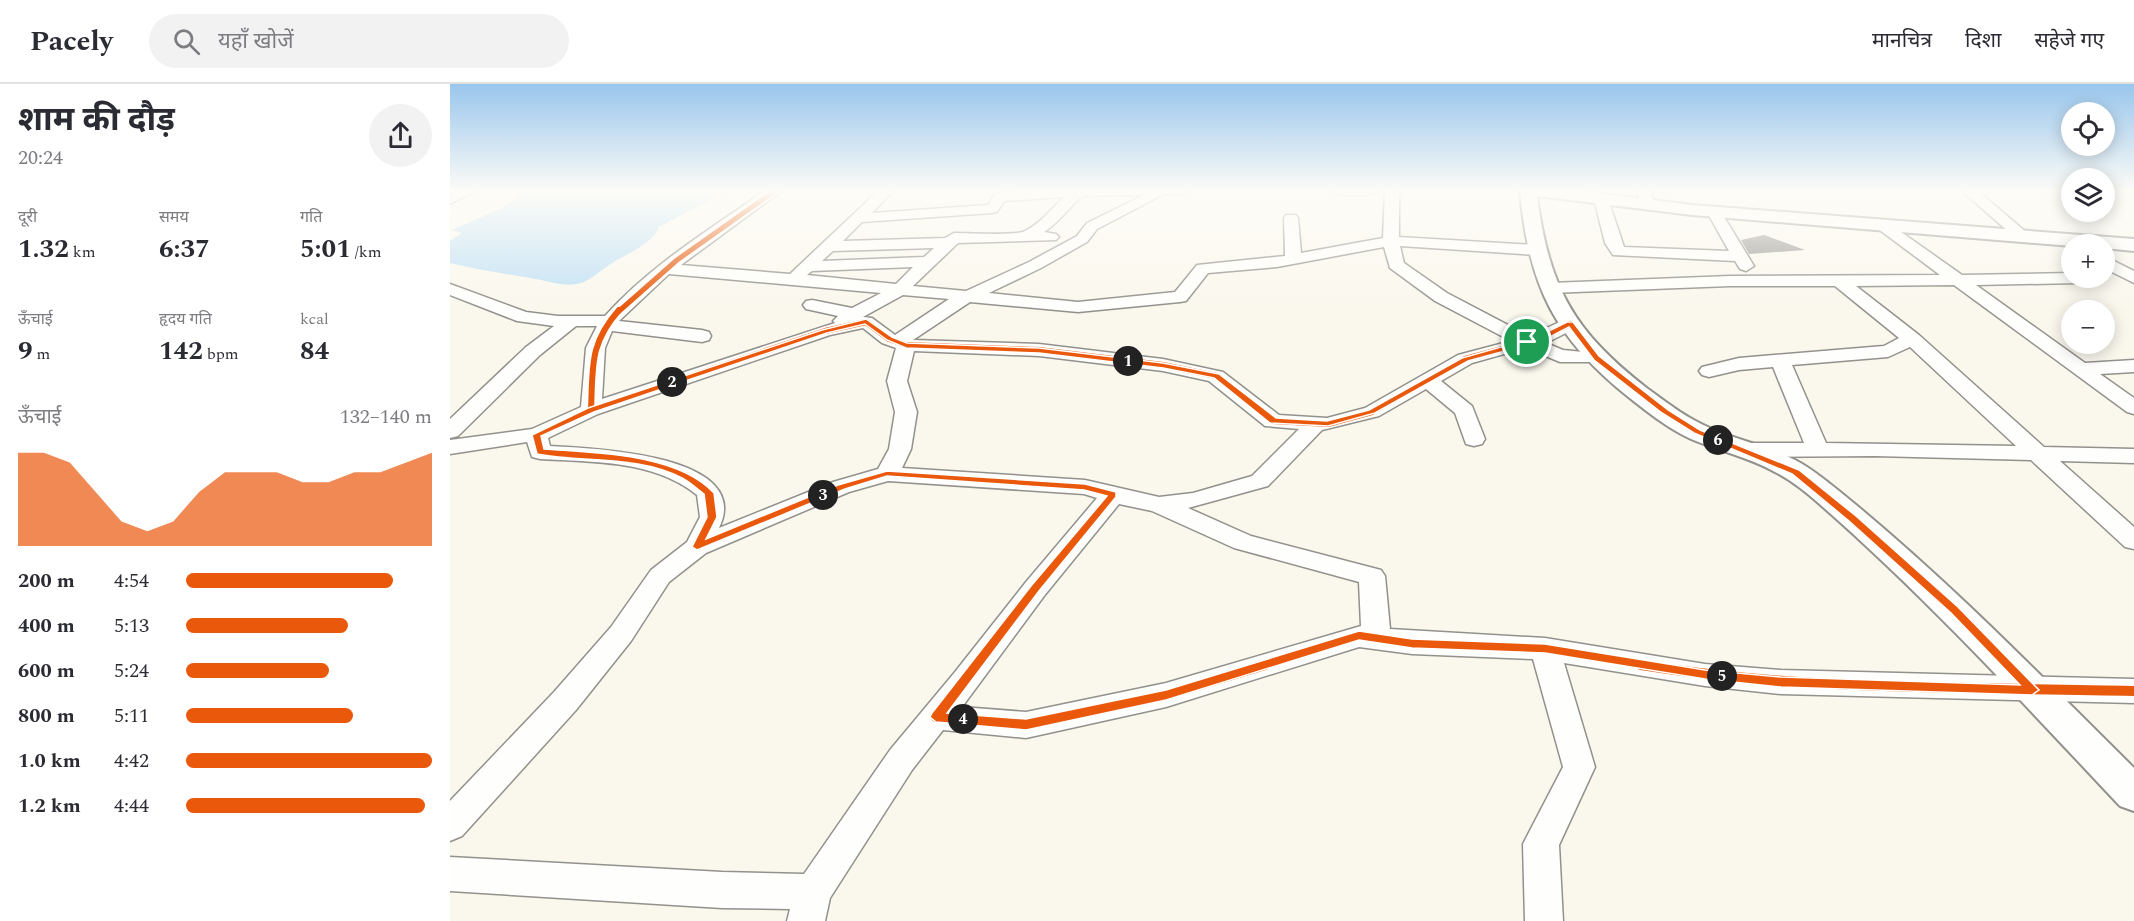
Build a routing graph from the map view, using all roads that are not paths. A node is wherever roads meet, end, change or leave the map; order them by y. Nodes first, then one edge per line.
1 (723, 229) edge
2 (846, 229) edge
3 (956, 229) edge
4 (1039, 229) edge
5 (1090, 229) edge
6 (1292, 229) edge
7 (1391, 229) edge
8 (1532, 229) edge
9 (1609, 229) edge
10 (1724, 229) edge
11 (1888, 229) edge
12 (1930, 229) edge
13 (2014, 229) edge
14 (1027, 237) junction
15 (1051, 237) dead end
16 (2023, 237) junction
17 (952, 240) junction
18 (1391, 241) junction
19 (2061, 241) edge
20 (2115, 244) edge
21 (2134, 245) edge
22 (829, 246) junction
23 (1536, 250) junction
24 (1739, 256) junction
25 (1294, 259) junction
26 (928, 262) junction
27 (808, 266) junction
28 (2115, 267) edge
29 (668, 269) junction
30 (2133, 276) edge
31 (2115, 277) edge
32 (2061, 278) edge
33 (794, 279) junction
34 (1959, 280) junction
35 (1758, 281) junction
36 (1840, 281) junction
37 (1550, 288) junction
38 (450, 289) edge
39 (899, 290) junction
40 (966, 297) junction
41 (812, 305) dead end
42 (853, 320) junction
43 (572, 321) junction
44 (608, 323) junction
45 (1570, 324) junction
46 (702, 336) dead end
47 (1912, 339) junction
48 (1527, 342) junction
49 (902, 344) junction
50 (1596, 358) junction
51 (1780, 361) junction
52 (2134, 366) edge
53 (2082, 369) junction
54 (1709, 371) dead end
55 (1428, 381) junction
56 (2134, 408) edge
57 (591, 410) junction
58 (1317, 423) junction
59 (450, 431) edge
60 (536, 435) junction
61 (1474, 439) dead end
62 (450, 447) edge
63 (1746, 450) junction
64 (1818, 450) junction
65 (2037, 453) junction
66 (2134, 456) edge
67 (887, 474) junction
68 (1113, 495) junction
69 (1159, 505) junction
70 (2134, 541) edge
71 (697, 547) junction
72 (1376, 638) junction
73 (1545, 649) junction
74 (2032, 690) junction
75 (2134, 691) edge
76 (936, 717) junction
77 (2134, 794) edge
78 (450, 825) edge
79 (450, 874) edge
80 (809, 906) edge
81 (1544, 921) edge

1 - 29 street
2 - 22 street
3 - 17 street
4 - 14 street
5 - 40 street
6 - 25 street
7 - 18 street
8 - 23 street
9 - 24 street
10 - 24 street
11 - 34 street
12 - 16 street
13 - 16 street
14 - 15 street
14 - 17 street
16 - 19 street
17 - 22 street
17 - 26 street
18 - 23 street
18 - 25 street
18 - 48 street
20 - 21 street
22 - 27 street
23 - 37 street
24 - 35 street
25 - 40 street
26 - 27 street
26 - 39 street
27 - 33 street
28 - 30 street
29 - 33 street
29 - 44 street
30 - 31 street
32 - 34 street
33 - 39 street
34 - 36 street
34 - 53 street
35 - 36 street
35 - 37 street
36 - 47 street
37 - 45 street
38 - 43 street
39 - 40 street
39 - 42 street
40 - 49 street
41 - 42 street
42 - 49 street
42 - 57 street
43 - 44 street
43 - 59 street
44 - 46 street
44 - 57 street
45 - 48 street
45 - 50 street
47 - 51 street
47 - 65 street
48 - 50 street
48 - 55 street
49 - 58 street
49 - 67 street
50 - 63 street
51 - 54 street
51 - 64 street
52 - 53 street
53 - 56 street
55 - 58 street
55 - 61 street
57 - 60 street
58 - 69 street
60 - 62 street
60 - 71 street
63 - 64 street
63 - 74 street
64 - 65 street
65 - 66 street
65 - 70 street
67 - 68 street
67 - 71 street
68 - 69 street
68 - 76 street
69 - 72 street
71 - 78 street
72 - 73 street
72 - 76 street
73 - 74 street
73 - 81 street
74 - 75 street
74 - 77 street
76 - 80 street
79 - 80 street

